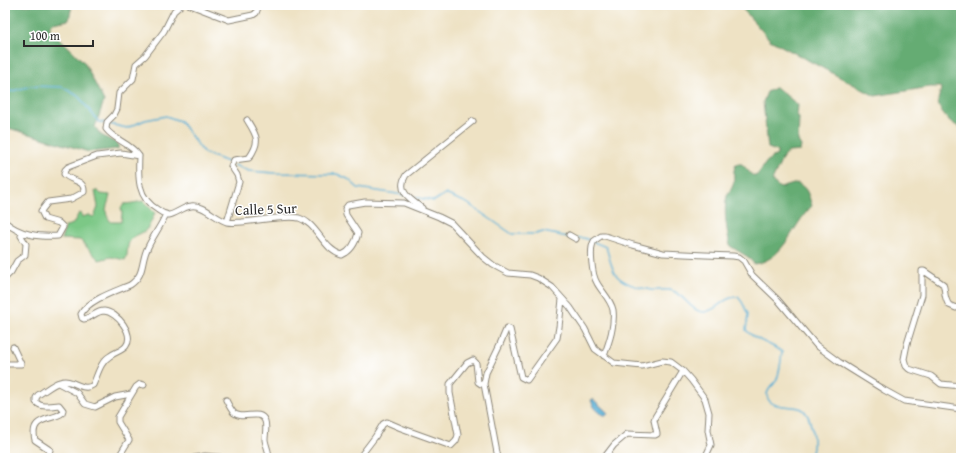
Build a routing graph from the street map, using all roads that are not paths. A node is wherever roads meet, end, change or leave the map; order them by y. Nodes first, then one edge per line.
1 (181, 5) edge
2 (190, 5) edge
3 (259, 5) edge
4 (247, 120) dead end
5 (473, 121) dead end
6 (139, 156) junction
7 (425, 211) junction
8 (166, 214) junction
9 (5, 222) edge
10 (227, 222) junction
11 (22, 233) junction
12 (569, 235) dead end
13 (576, 239) dead end
14 (5, 278) edge
15 (562, 299) junction
16 (961, 306) edge
17 (13, 347) dead end
18 (604, 356) junction
19 (5, 364) edge
20 (683, 371) junction
21 (58, 383) junction
22 (484, 384) junction
23 (144, 385) dead end
24 (961, 386) edge
25 (131, 394) junction
26 (226, 400) dead end
27 (961, 409) edge
28 (41, 458) edge
29 (118, 458) edge
30 (194, 458) edge
31 (228, 458) edge
32 (269, 458) edge
33 (359, 458) edge
34 (498, 458) edge
35 (604, 458) edge
36 (705, 458) edge

1 - 6 street
2 - 3 street
4 - 10 street
5 - 7 street
6 - 8 street
6 - 11 street
7 - 10 street, Calle 5 Sur
7 - 15 street, Calle 5 Sur
8 - 10 street, Calle 5 Sur
8 - 21 street
9 - 11 street
11 - 14 street
12 - 13 street
15 - 18 street, Calle 5 Sur
15 - 22 street
16 - 24 street
17 - 19 street
18 - 20 street
18 - 27 street
20 - 35 street
20 - 36 street
21 - 25 street
21 - 28 street
22 - 33 street
22 - 34 street
23 - 25 street
25 - 29 street
26 - 32 street
30 - 31 street

